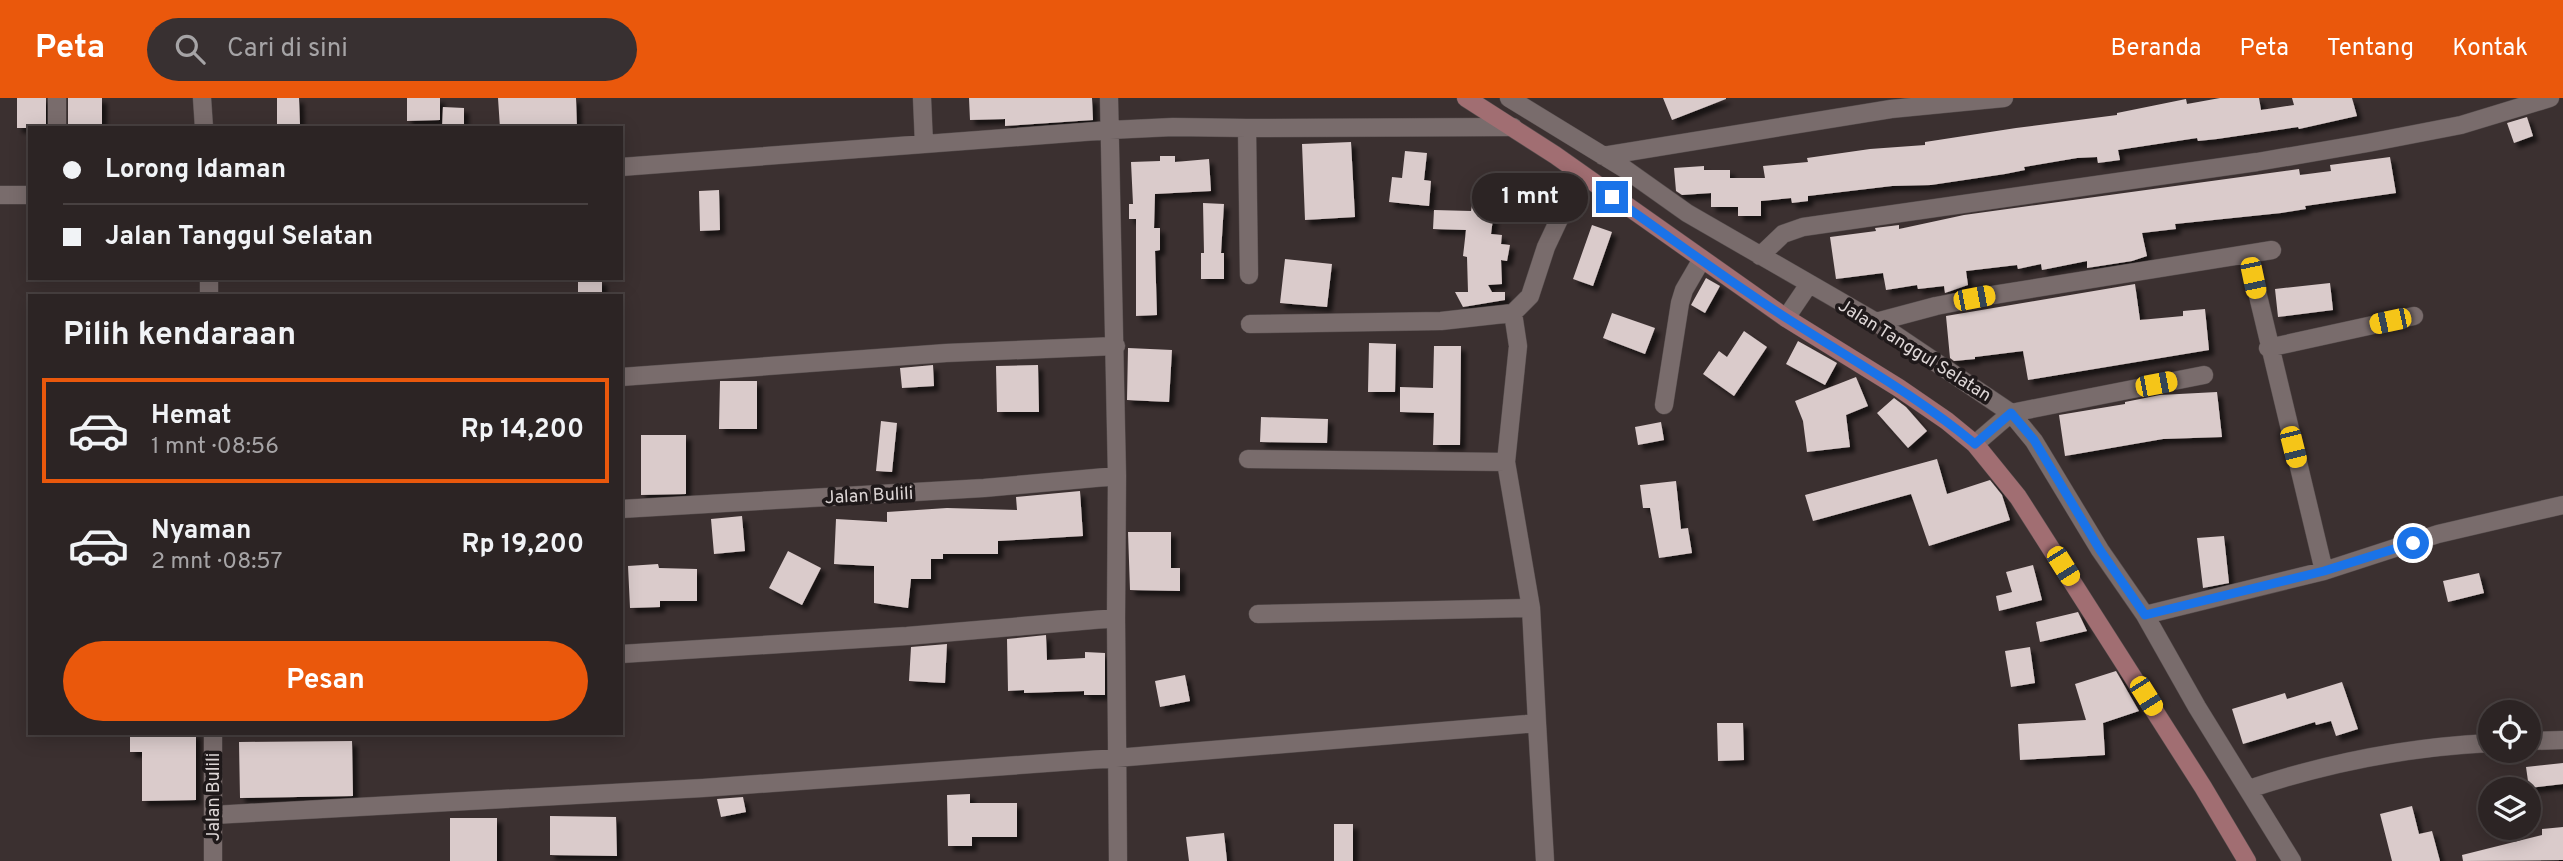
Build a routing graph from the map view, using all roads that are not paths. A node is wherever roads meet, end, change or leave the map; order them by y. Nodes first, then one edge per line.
1 (57, 98) edge
2 (202, 98) edge
3 (922, 98) edge
4 (1109, 98) edge
5 (1466, 98) edge
6 (1509, 98) edge
7 (2004, 98) edge
8 (2550, 98) edge
9 (1891, 103) edge
10 (57, 126) edge
11 (204, 126) edge
12 (1513, 127) junction
13 (1247, 128) junction
14 (1110, 130) junction
15 (924, 144) junction
16 (1603, 156) junction
17 (623, 167) edge
18 (1580, 175) junction
19 (0, 195) edge
20 (28, 195) edge
21 (2272, 250) dead end
22 (2248, 254) junction
23 (1760, 257) junction
24 (1702, 259) junction
25 (1249, 275) dead end
26 (1809, 284) junction
27 (1513, 313) junction
28 (2414, 316) dead end
29 (1786, 318) junction
30 (1876, 322) junction
31 (1250, 324) dead end
32 (1116, 346) junction
33 (2268, 348) junction
34 (2204, 375) dead end
35 (623, 376) edge
36 (1664, 405) dead end
37 (2011, 413) junction
38 (1975, 444) junction
39 (1248, 459) dead end
40 (1506, 462) junction
41 (1117, 477) junction
42 (2563, 505) edge
43 (623, 509) edge
44 (2324, 571) junction
45 (1531, 608) junction
46 (1258, 614) dead end
47 (2145, 615) junction
48 (1116, 618) junction
49 (623, 654) edge
50 (1537, 723) junction
51 (213, 735) edge
52 (2563, 740) edge
53 (2541, 741) edge
54 (2478, 744) edge
55 (1116, 758) junction
56 (2249, 789) junction
57 (213, 815) junction
58 (213, 861) edge
59 (1118, 861) edge
60 (1545, 861) edge
61 (2247, 861) edge
62 (2292, 861) edge

1 - 10 street
2 - 11 street
3 - 15 street
4 - 14 street
5 - 12 street
6 - 16 street, Jalan Tanggul Selatan
7 - 9 street
8 - 23 street
9 - 16 street
12 - 13 street
12 - 18 street
13 - 14 street
13 - 25 street
14 - 15 street
14 - 32 street
15 - 17 street
16 - 23 street, Jalan Tanggul Selatan
18 - 24 street
18 - 27 street
19 - 20 street
21 - 22 street
22 - 30 street
22 - 33 street
23 - 26 street, Jalan Tanggul Selatan
24 - 29 street
24 - 36 street
26 - 29 street
26 - 30 street, Jalan Tanggul Selatan
27 - 31 street
27 - 40 street
28 - 33 street
29 - 38 street
30 - 37 street, Jalan Tanggul Selatan
32 - 35 street
32 - 41 street
33 - 44 street
34 - 37 street
37 - 38 street
37 - 47 street, Jalan Tanggul Selatan
38 - 61 street
39 - 40 street
40 - 45 street
41 - 43 street, Jalan Bulili
41 - 48 street
42 - 44 street
44 - 47 street
45 - 46 street
45 - 50 street
47 - 56 street, Jalan Tanggul Selatan
48 - 49 street
48 - 55 street
50 - 55 street
50 - 60 street
51 - 57 street, Jalan Bulili
52 - 53 street
54 - 56 street
55 - 57 street
55 - 59 street
56 - 62 street, Jalan Tanggul Selatan
57 - 58 street, Jalan Bulili

